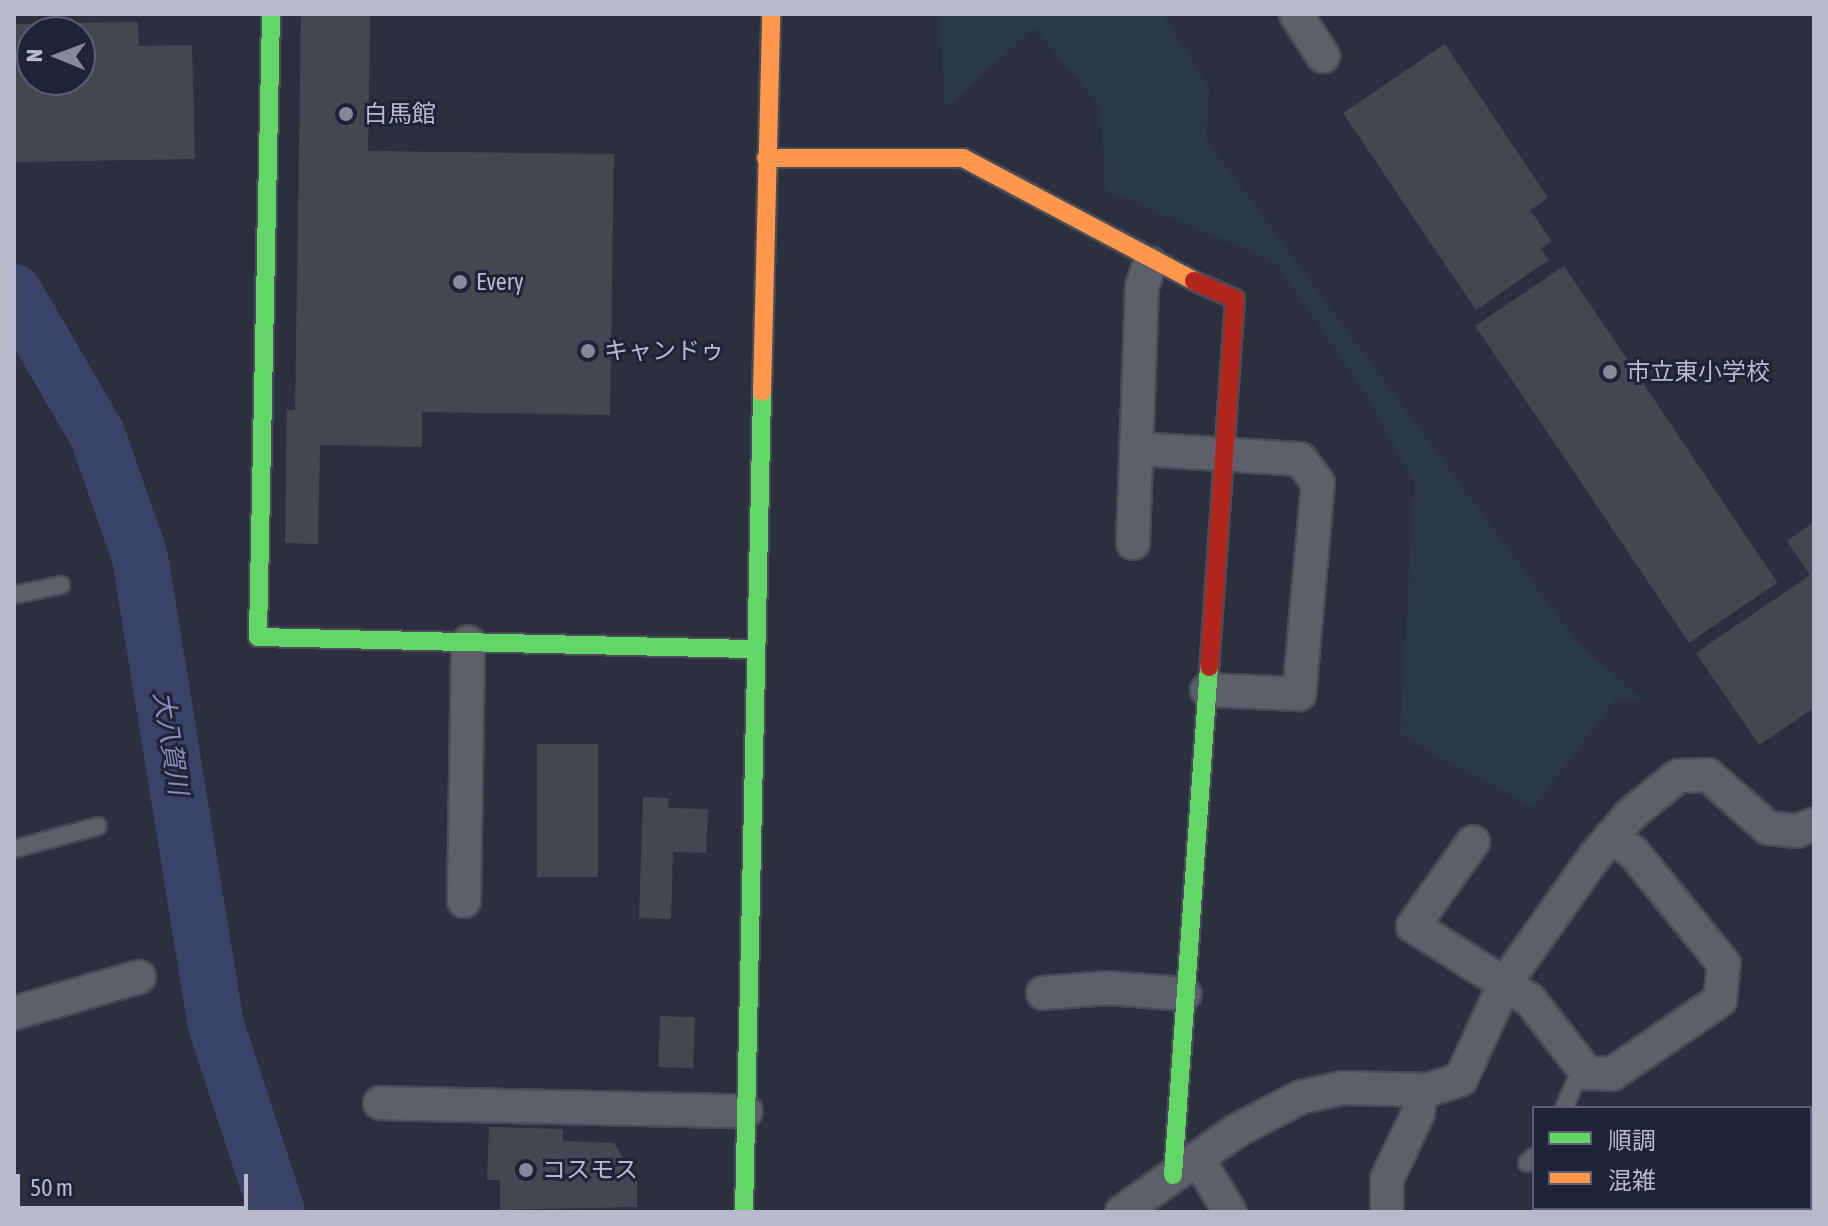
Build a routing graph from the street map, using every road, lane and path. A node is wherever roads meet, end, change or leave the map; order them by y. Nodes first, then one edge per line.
1 (271, 14) edge
2 (771, 14) edge
3 (1296, 14) edge
4 (1323, 56) dead end
5 (766, 158) junction
6 (1150, 263) junction
7 (1137, 449) junction
8 (1224, 456) junction
9 (1133, 543) dead end
10 (61, 585) dead end
11 (14, 595) edge
12 (468, 642) junction
13 (756, 649) junction
14 (1207, 690) junction
15 (1814, 824) edge
16 (98, 826) dead end
17 (1611, 837) junction
18 (1473, 842) dead end
19 (14, 849) edge
20 (464, 901) dead end
21 (139, 977) dead end
22 (1505, 983) junction
23 (1043, 993) dead end
24 (1185, 994) junction
25 (14, 1013) edge
26 (1582, 1067) junction
27 (1421, 1090) junction
28 (380, 1103) dead end
29 (1565, 1106) edge
30 (746, 1111) junction
31 (1185, 1166) junction
32 (744, 1212) edge
33 (1122, 1212) edge
34 (1230, 1212) edge
35 (1387, 1212) edge

1 - 12 street
2 - 5 street
3 - 4 street
5 - 6 street
5 - 13 street
6 - 7 street
6 - 8 street
7 - 8 street
7 - 9 street
8 - 14 street
8 - 14 street
10 - 11 lane
12 - 13 street
12 - 20 street
13 - 30 street
14 - 24 street
15 - 17 street
16 - 19 lane
17 - 22 street
17 - 26 street
18 - 22 street
21 - 25 street
22 - 26 street
22 - 27 street
23 - 24 street
24 - 31 street
26 - 29 lane
27 - 31 street
27 - 35 street
28 - 30 street
30 - 32 street
31 - 33 street
31 - 34 street

